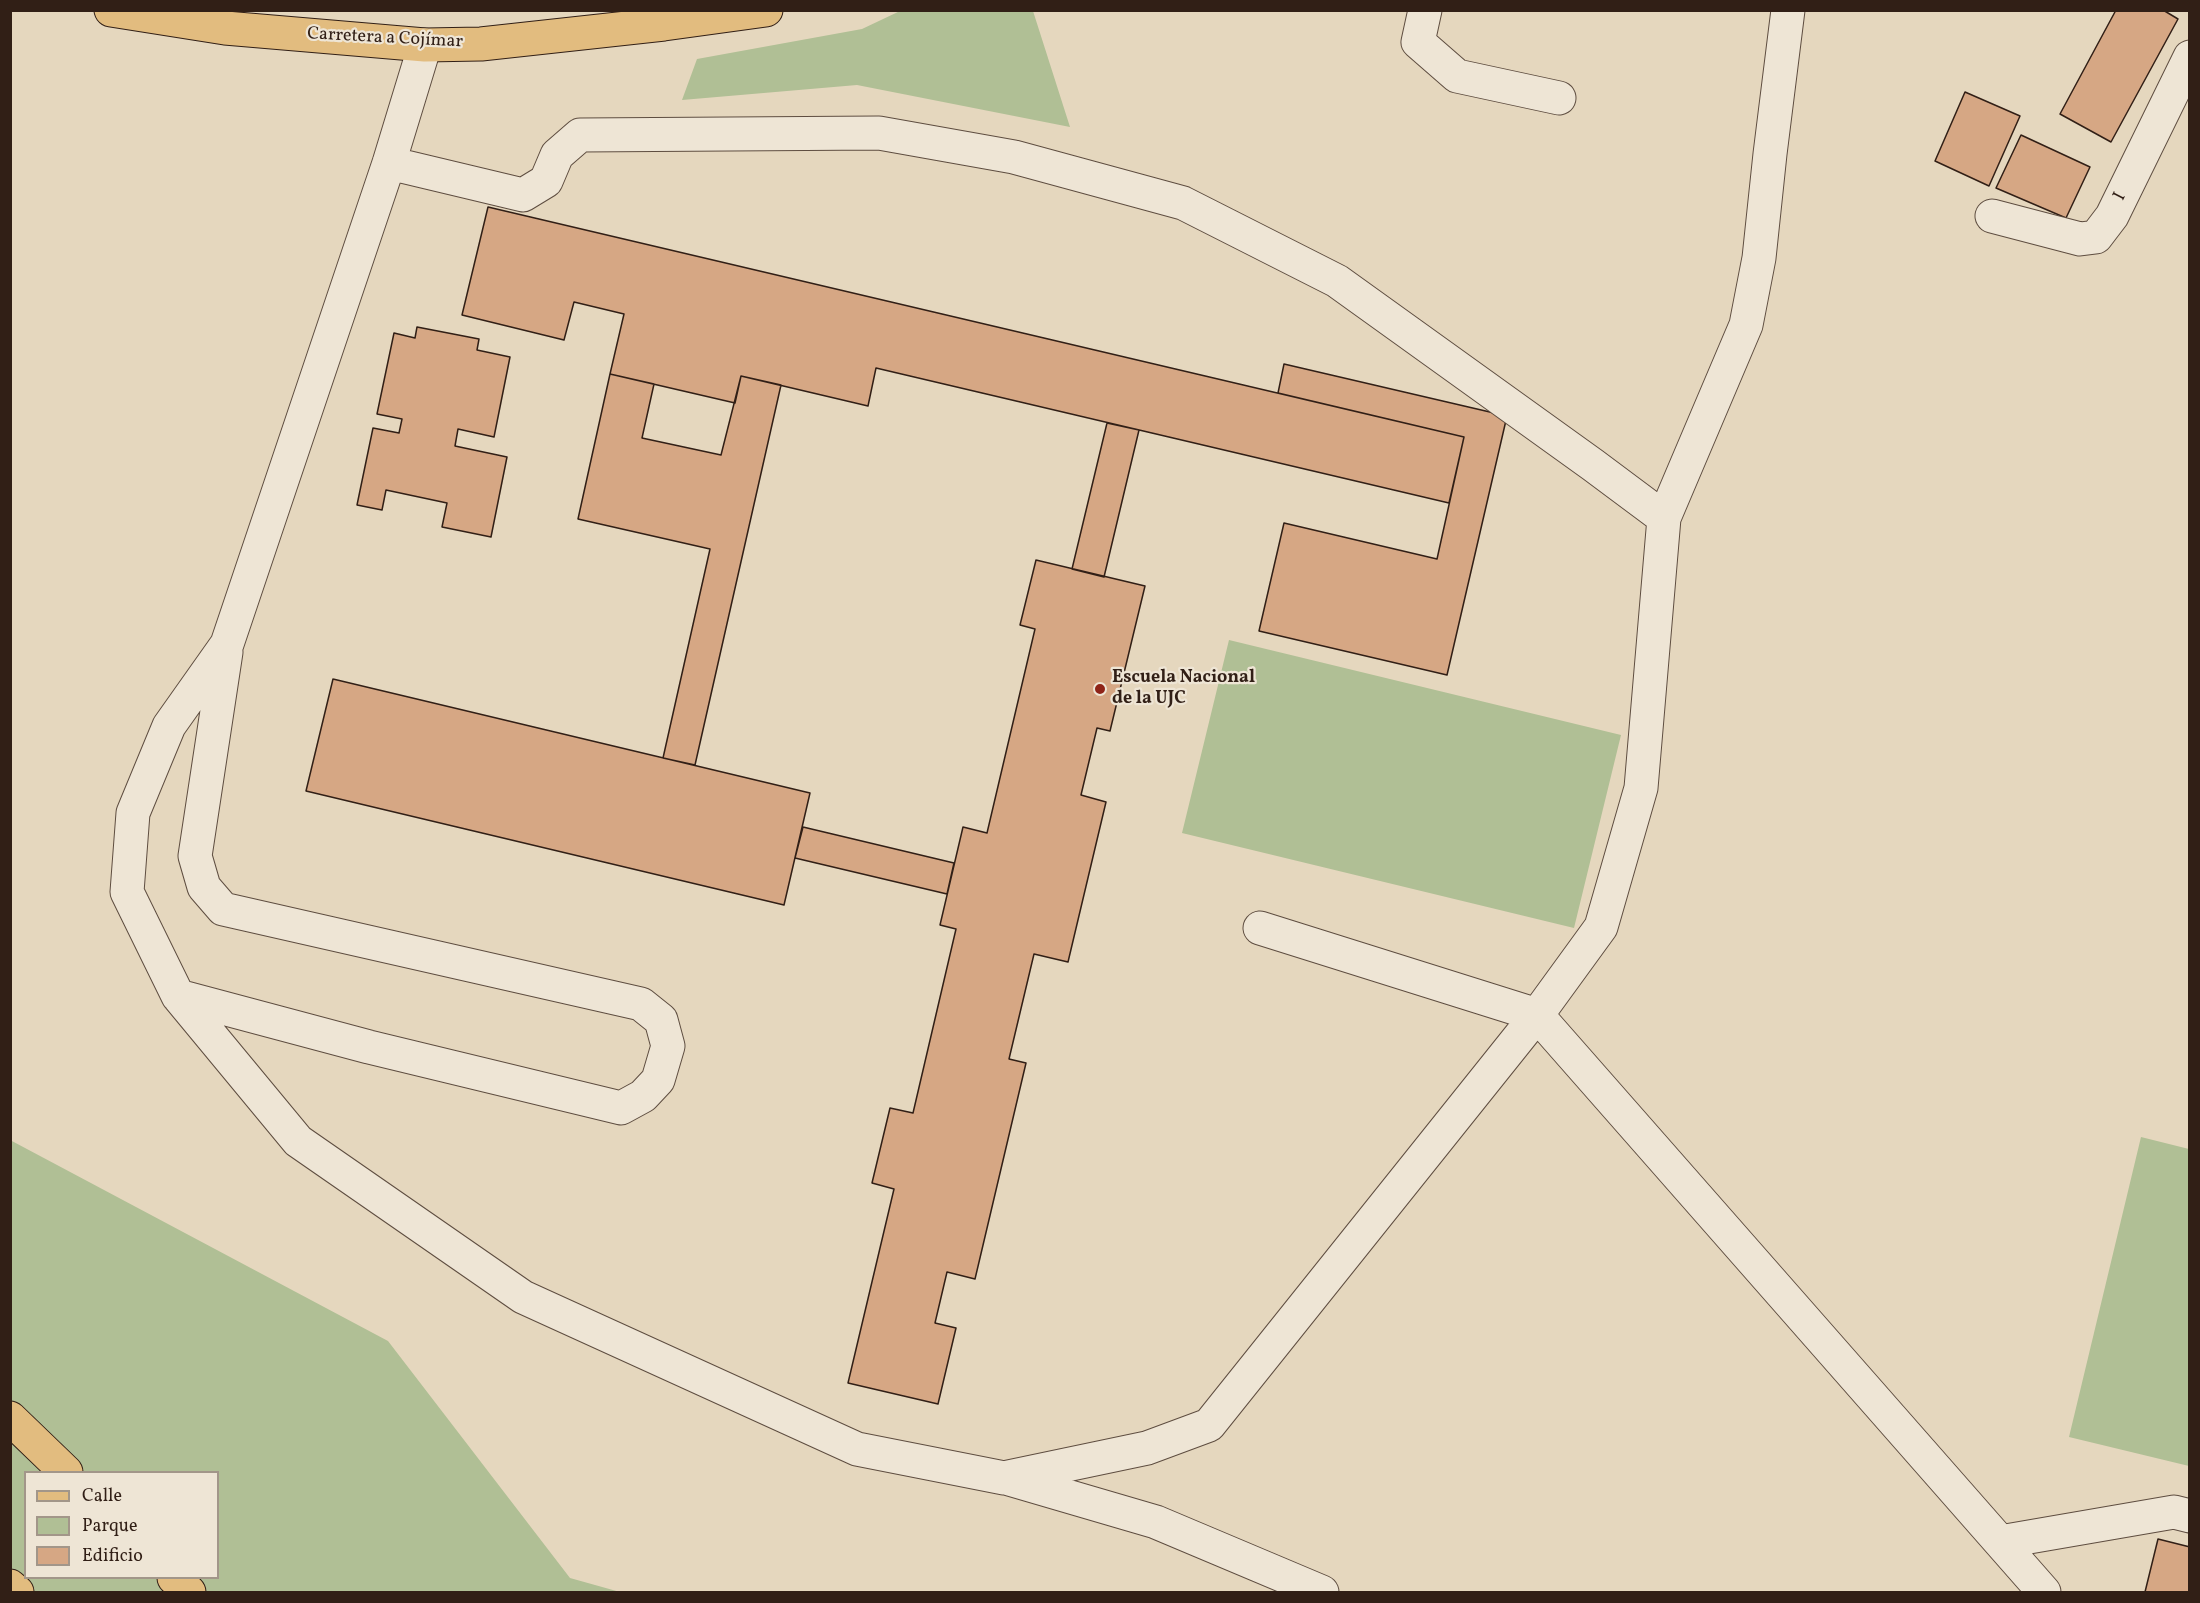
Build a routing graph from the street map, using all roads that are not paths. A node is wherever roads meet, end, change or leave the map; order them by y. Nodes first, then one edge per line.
1 (111, 10) edge
2 (766, 10) edge
3 (1425, 10) edge
4 (1788, 10) edge
5 (668, 17) edge
6 (425, 45) junction
7 (2190, 57) edge
8 (1559, 98) dead end
9 (389, 164) junction
10 (1992, 216) dead end
11 (1664, 518) junction
12 (227, 644) junction
13 (1260, 928) dead end
14 (178, 996) junction
15 (1537, 1015) junction
16 (10, 1418) edge
17 (64, 1471) edge
18 (1004, 1478) junction
19 (2190, 1516) edge
20 (2000, 1542) junction
21 (175, 1579) edge
22 (10, 1586) edge
23 (17, 1593) edge
24 (189, 1593) edge
25 (1322, 1593) edge
26 (2044, 1593) edge

1 - 6 main road, Carretera a Cojímar
2 - 5 main road, Carretera a Cojímar
3 - 8 street
4 - 11 street
5 - 6 main road, Carretera a Cojímar
6 - 9 street
7 - 10 street, I
9 - 11 street
9 - 12 street
11 - 15 street
12 - 14 street
12 - 14 street
13 - 15 street
14 - 18 street
15 - 18 street
15 - 20 street
16 - 17 main road
18 - 25 street
19 - 20 street
20 - 26 street
21 - 24 main road
22 - 23 main road

